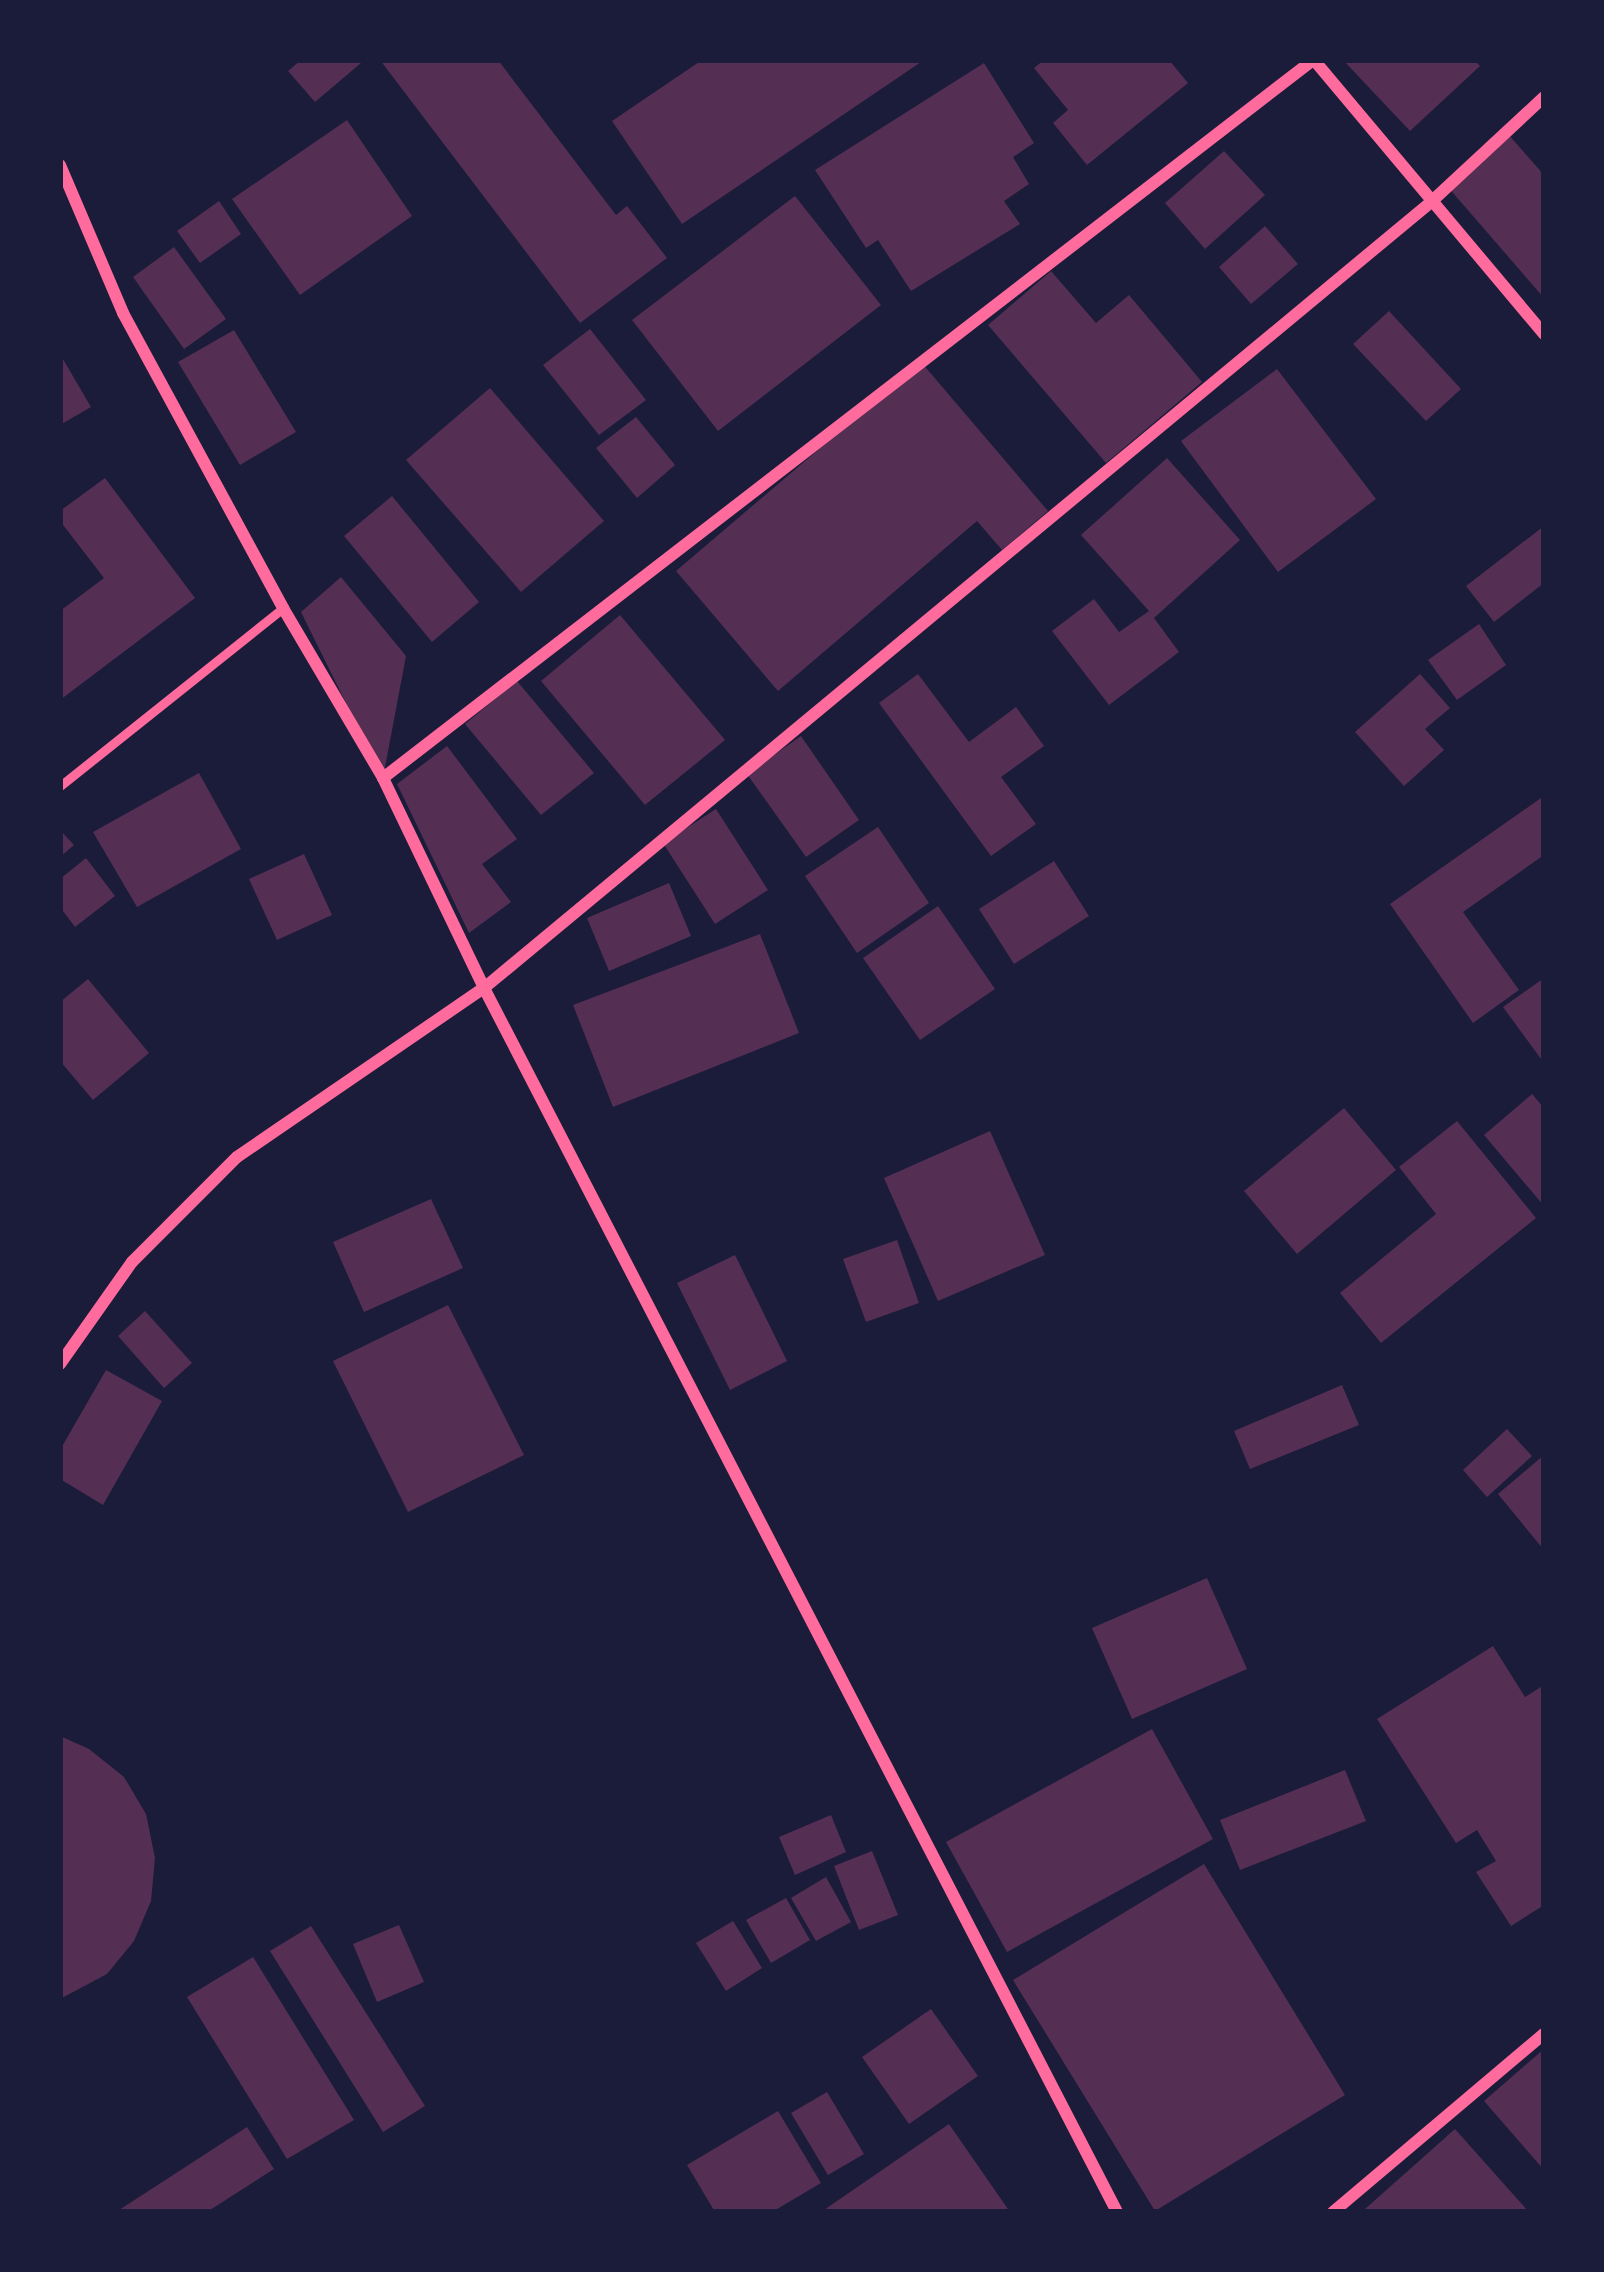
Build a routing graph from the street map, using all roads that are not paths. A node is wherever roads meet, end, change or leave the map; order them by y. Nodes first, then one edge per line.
1 (1314, 60) edge
2 (1544, 97) edge
3 (60, 165) edge
4 (1431, 202) junction
5 (1544, 334) edge
6 (283, 608) junction
7 (383, 778) junction
8 (60, 786) edge
9 (484, 988) junction
10 (60, 1364) edge
11 (1544, 2034) edge
12 (1117, 2212) edge
13 (1333, 2212) edge

1 - 4 street
1 - 7 street
2 - 4 street
3 - 6 street
4 - 5 street
4 - 9 street
6 - 7 street
6 - 8 lane
7 - 9 street
9 - 10 street
9 - 12 street
11 - 13 street

